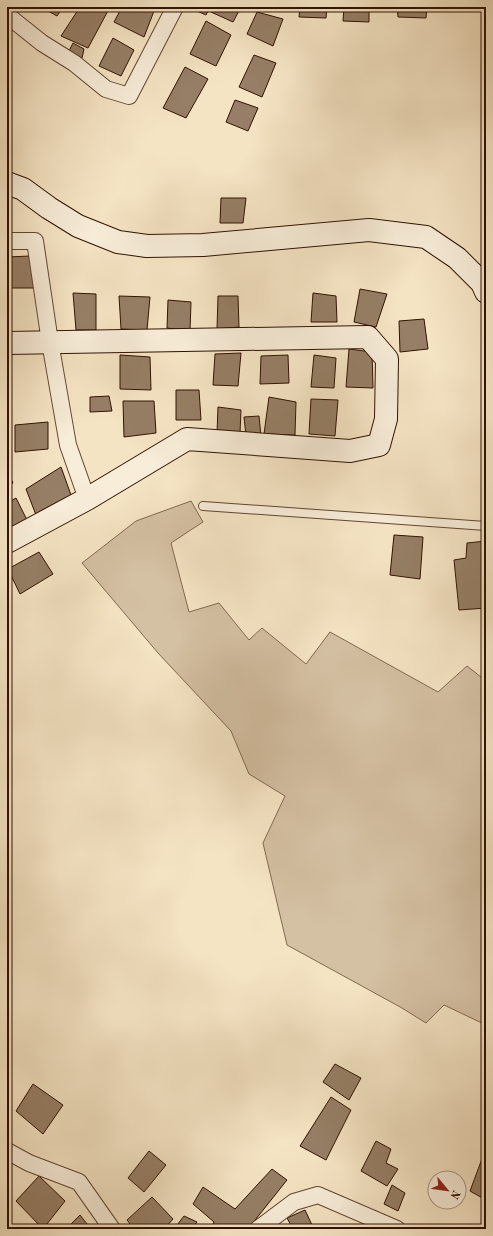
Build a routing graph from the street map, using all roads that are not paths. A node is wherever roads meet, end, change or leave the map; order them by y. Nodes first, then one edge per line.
1 (175, 7) edge
2 (7, 15) edge
3 (7, 183) edge
4 (7, 241) edge
5 (486, 292) edge
6 (50, 342) junction
7 (7, 343) edge
8 (87, 499) junction
9 (203, 506) dead end
10 (486, 526) edge
11 (7, 542) edge
12 (7, 1151) edge
13 (112, 1229) edge
14 (258, 1229) edge
15 (397, 1229) edge

1 - 2 street
3 - 5 street
4 - 6 street
6 - 7 street
6 - 8 street
6 - 8 street
8 - 11 street
9 - 10 lane
12 - 13 street
14 - 15 street

